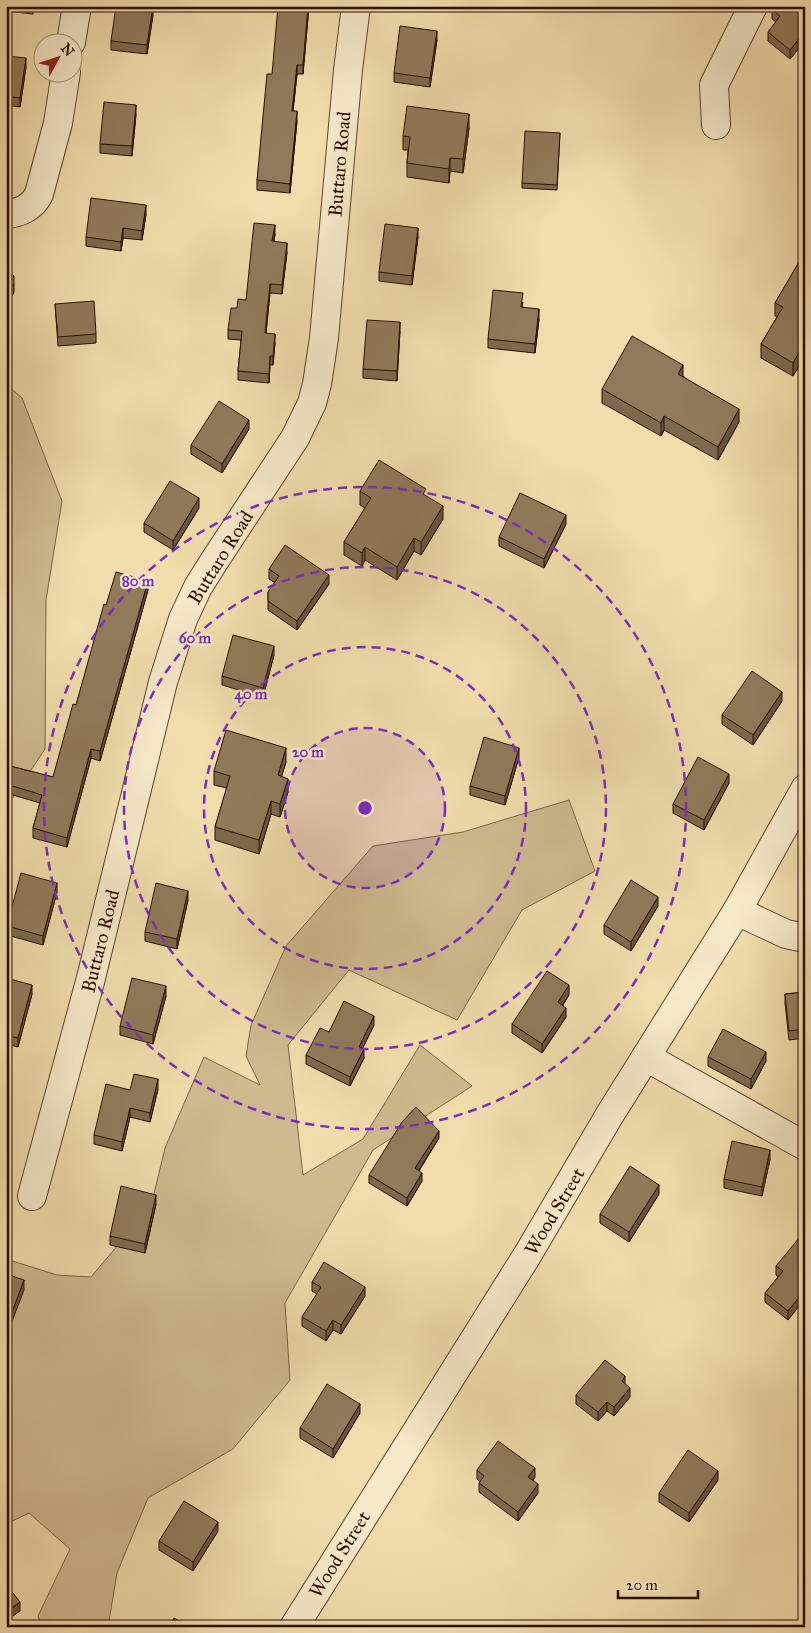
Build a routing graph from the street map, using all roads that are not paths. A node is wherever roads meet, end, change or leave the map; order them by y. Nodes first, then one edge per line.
1 (77, 6) edge
2 (356, 6) edge
3 (753, 6) edge
4 (73, 32) edge
5 (64, 82) edge
6 (716, 125) dead end
7 (16, 211) edge
8 (805, 790) edge
9 (737, 912) junction
10 (805, 938) edge
11 (646, 1057) junction
12 (805, 1146) edge
13 (32, 1196) dead end
14 (294, 1627) edge

1 - 4 street
2 - 13 street, Buttaro Road
3 - 6 street
5 - 7 street
8 - 9 street, Wood Street
9 - 10 street
9 - 11 street, Wood Street
11 - 12 street
11 - 14 street, Wood Street

